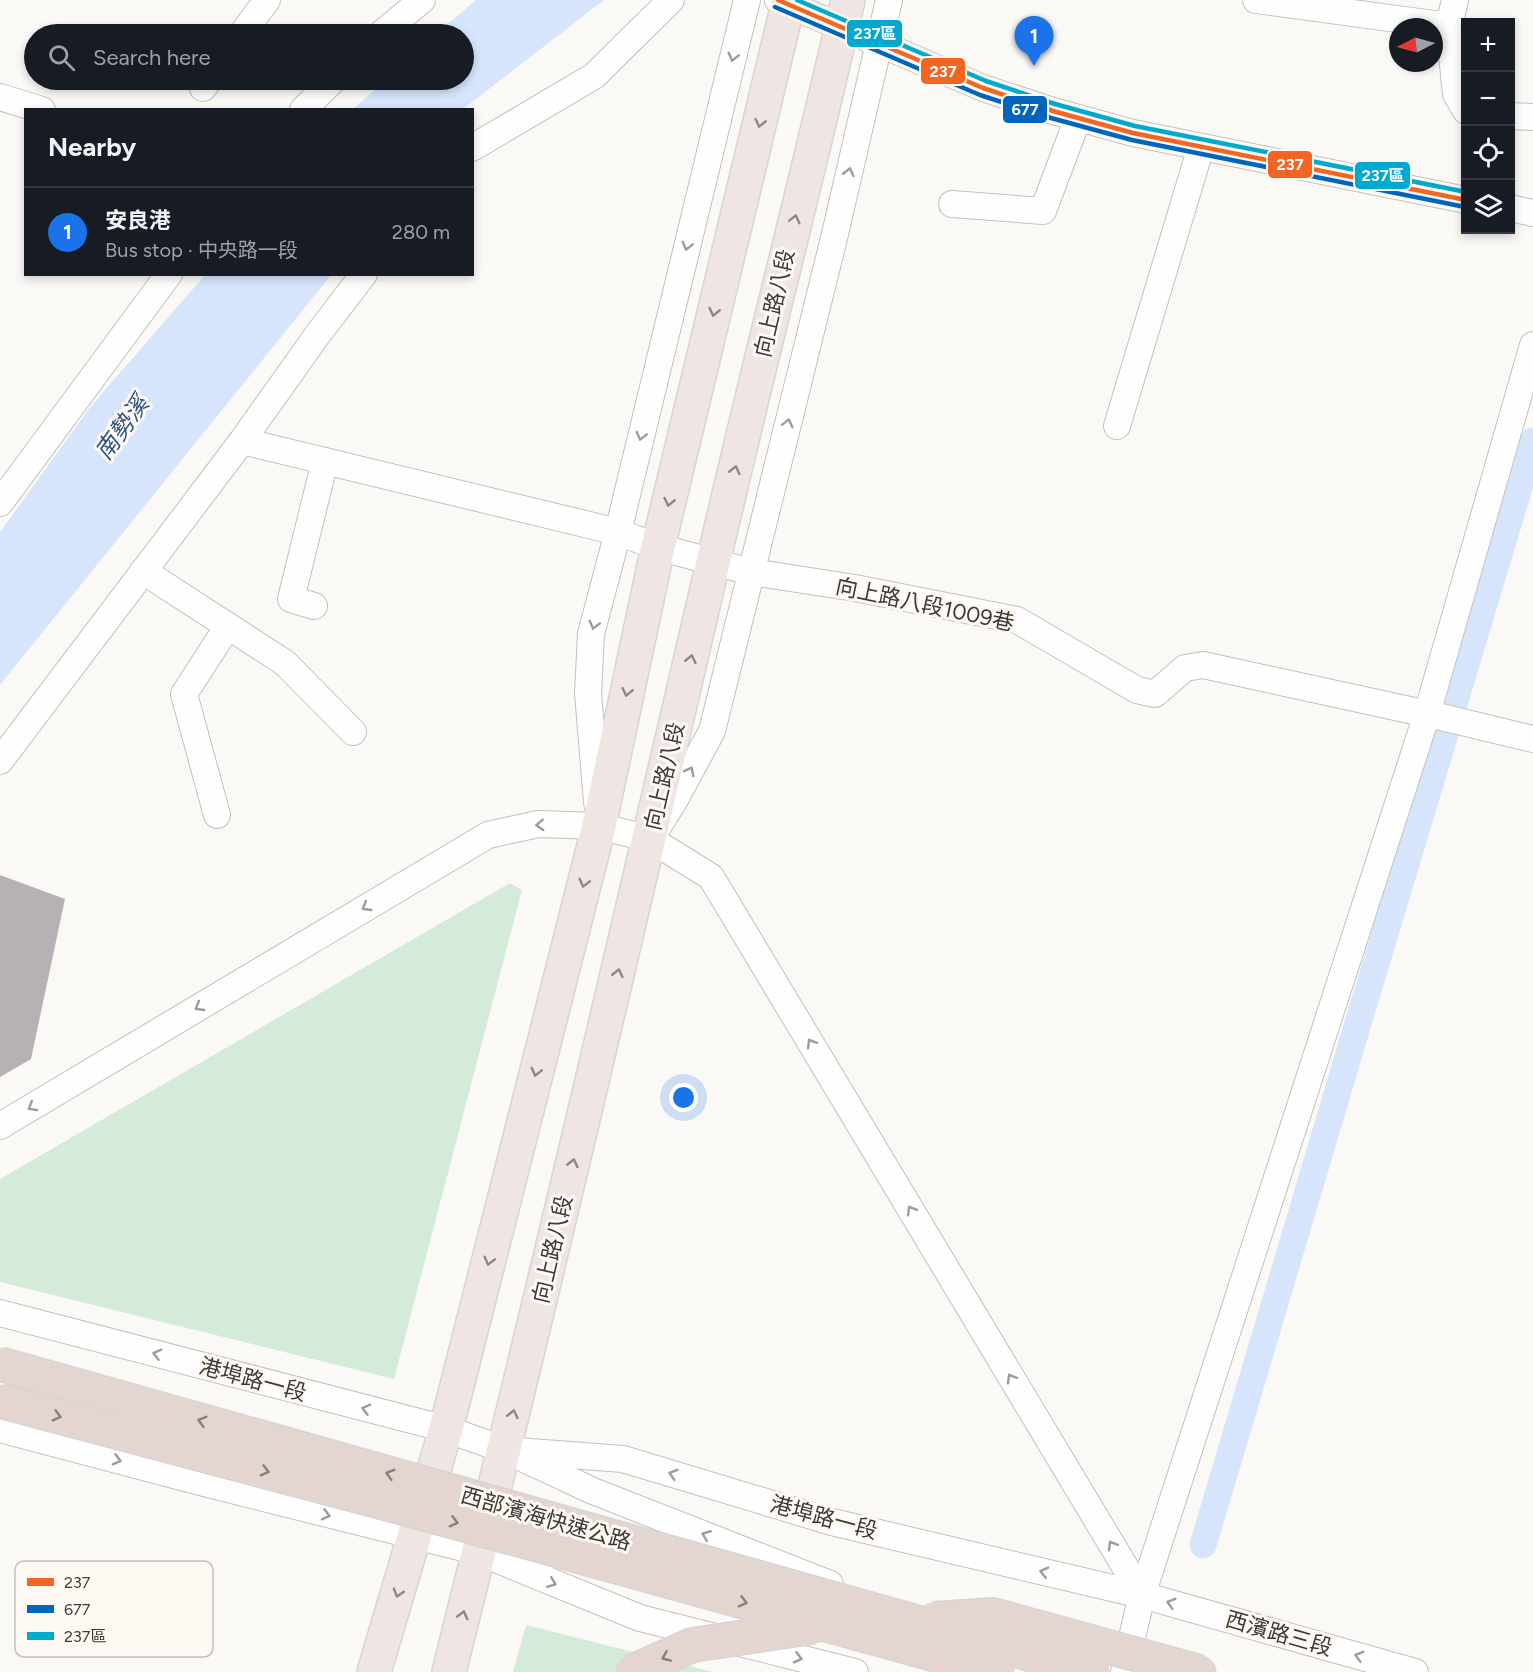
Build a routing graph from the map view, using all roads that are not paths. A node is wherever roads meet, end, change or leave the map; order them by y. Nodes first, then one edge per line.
1 (267, 0) edge
2 (422, 0) edge
3 (671, 0) edge
4 (747, 0) edge
5 (889, 0) edge
6 (1256, 0) edge
7 (1455, 0) edge
8 (785, 2) edge
9 (844, 14) edge
10 (249, 24) edge
11 (393, 24) edge
12 (1449, 26) junction
13 (878, 45) junction
14 (323, 90) edge
15 (0, 98) edge
16 (1461, 102) edge
17 (35, 108) edge
18 (305, 108) edge
19 (1515, 116) edge
20 (1533, 117) edge
21 (1078, 118) junction
22 (474, 147) edge
23 (1201, 147) junction
24 (1461, 199) edge
25 (952, 204) dead end
26 (1515, 209) edge
27 (1533, 213) edge
28 (168, 276) edge
29 (362, 276) edge
30 (1533, 345) edge
31 (1117, 426) dead end
32 (242, 441) junction
33 (325, 461) junction
34 (0, 503) edge
35 (618, 532) junction
36 (658, 546) junction
37 (713, 561) junction
38 (143, 571) junction
39 (751, 572) junction
40 (314, 606) dead end
41 (228, 626) junction
42 (1432, 715) junction
43 (353, 732) dead end
44 (1533, 739) edge
45 (0, 761) edge
46 (217, 815) dead end
47 (599, 826) junction
48 (650, 839) junction
49 (0, 1126) edge
50 (0, 1313) edge
51 (0, 1364) edge
52 (0, 1401) edge
53 (0, 1428) edge
54 (447, 1429) junction
55 (505, 1450) junction
56 (415, 1537) junction
57 (479, 1552) junction
58 (858, 1595) junction
59 (1142, 1595) junction
60 (1132, 1670) edge
61 (374, 1672) edge
62 (449, 1672) edge
63 (632, 1672) edge
64 (855, 1672) edge
65 (998, 1672) edge
66 (1093, 1672) edge
67 (1200, 1672) edge
68 (1415, 1672) edge

1 - 10 street
2 - 11 street
3 - 22 street
4 -> 35 street
5 - 13 street
6 - 12 street
7 - 12 street
8 - 9 street
8 -> 36 main road
9 - 13 street
37 -> 9 main road, 向上路八段
12 - 16 street
13 - 21 street
39 -> 13 street
14 - 18 street
15 - 17 street
19 - 20 street
21 - 23 street
21 - 25 street
23 - 24 street
23 - 31 street
26 - 27 street
28 - 34 street
29 - 32 street
30 - 42 street
32 - 33 street
32 - 38 street
33 - 35 street
33 - 40 street
35 - 36 street
35 -> 47 street
36 - 37 street
36 -> 47 main road
37 - 39 street
48 -> 37 main road, 向上路八段
38 - 41 street
38 - 45 street
39 - 42 street, 向上路八段1009巷
48 -> 39 street
41 - 43 street
41 - 46 street
42 - 44 street
42 - 59 street
47 - 48 street
47 -> 49 street
47 -> 54 main road
55 -> 48 main road, 向上路八段
59 -> 48 street
54 -> 50 street, 港埠路一段
66 -> 51 highway, 西部濱海快速公路, bridge
52 -> 65 highway, 西部濱海快速公路, bridge
53 -> 56 street, 港埠路一段
54 - 55 street, 港埠路一段
54 - 56 main road
55 - 57 main road, 向上路八段
58 -> 55 street, 港埠路一段
59 -> 55 street, 港埠路一段
56 - 57 street, 港埠路一段
56 -> 61 main road
57 - 58 street, 港埠路一段
62 -> 57 main road, 向上路八段
57 -> 64 street, 港埠路一段
58 - 60 street, 港埠路一段
59 - 60 street
68 -> 59 street, 西濱路三段
67 -> 63 highway, bridge

